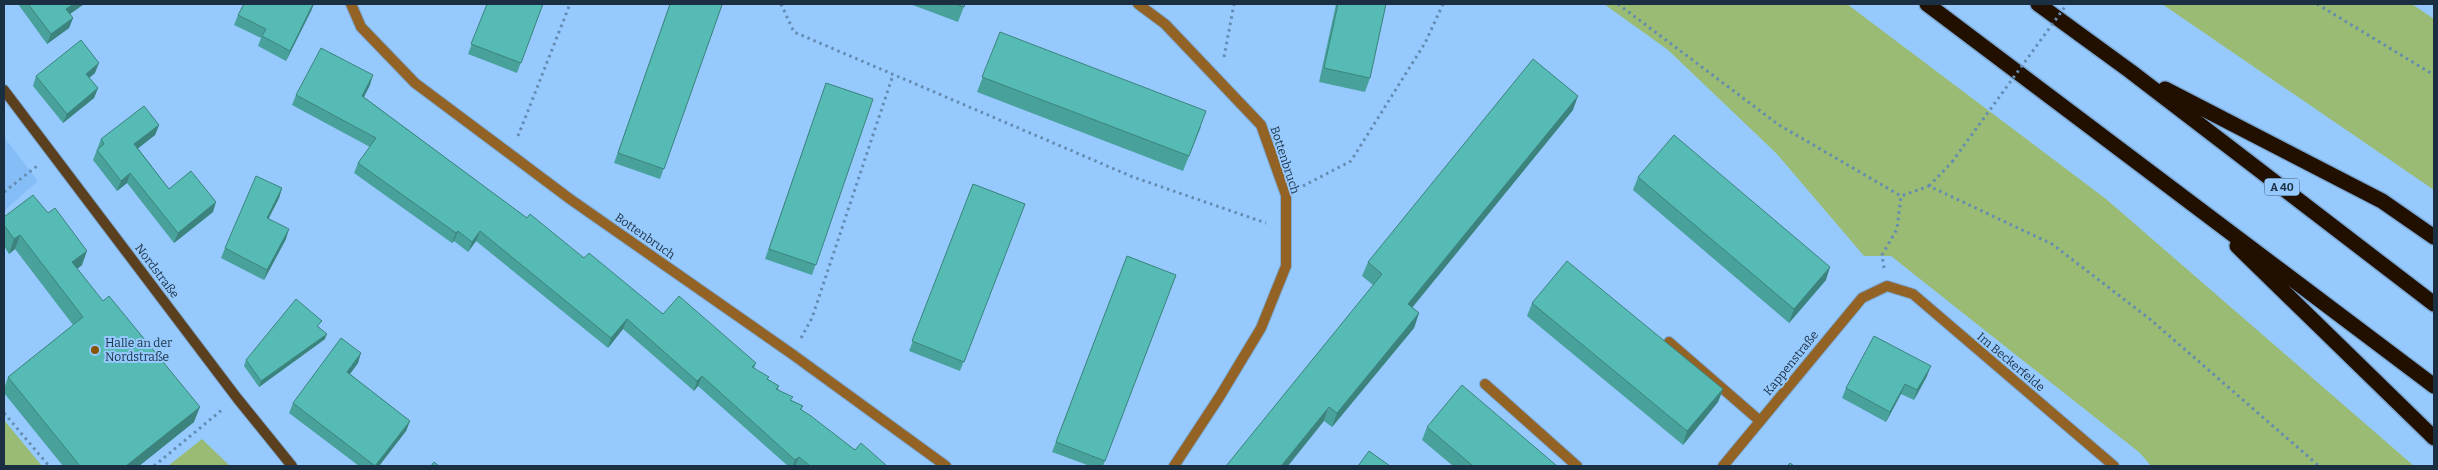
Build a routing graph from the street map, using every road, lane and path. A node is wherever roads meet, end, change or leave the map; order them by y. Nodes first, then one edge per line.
1 (351, 4) edge
2 (570, 4) edge
3 (781, 4) edge
4 (1138, 4) edge
5 (1234, 4) edge
6 (1443, 4) edge
7 (1618, 4) edge
8 (1927, 4) edge
9 (2038, 4) edge
10 (2067, 4) edge
11 (2317, 4) edge
12 (2130, 71) junction
13 (892, 75) junction
14 (2434, 75) edge
15 (1219, 81) junction
16 (4, 90) edge
17 (54, 153) junction
18 (511, 154) junction
19 (1929, 186) junction
20 (4, 192) edge
21 (1286, 195) junction
22 (1901, 196) junction
23 (2193, 203) junction
24 (1286, 229) junction
25 (2434, 237) edge
26 (1886, 286) junction
27 (2434, 304) edge
28 (1669, 342) edge
29 (792, 354) junction
30 (1485, 384) dead end
31 (2434, 386) edge
32 (237, 398) junction
33 (4, 413) edge
34 (1760, 421) junction
35 (2434, 438) edge
36 (49, 466) edge
37 (154, 466) edge
38 (292, 466) edge
39 (946, 466) edge
40 (1174, 466) edge
41 (1577, 466) edge
42 (1723, 466) edge
43 (2114, 466) edge
44 (2318, 466) edge

1 - 18 street, Bottenbruch
2 - 18 path
3 - 13 path
4 - 15 street, Bottenbruch
5 - 15 path
6 - 21 path
7 - 22 path
8 - 23 highway
9 - 12 highway, A 40
10 - 19 path, bridge
11 - 14 path
12 - 25 highway
12 - 27 highway, A 40
13 - 24 path
13 - 29 path
15 - 21 street, Bottenbruch
16 - 17 street, Nordstraße
17 - 20 path
17 - 32 street, Nordstraße
18 - 29 street, Bottenbruch
19 - 22 path
19 - 44 path
21 - 24 street, Bottenbruch
22 - 26 path
23 - 31 highway
23 - 35 highway
24 - 40 street, Bottenbruch
26 - 34 street, Kappenstraße
26 - 43 street, Im Beckerfelde
28 - 34 street
29 - 39 street, Bottenbruch
30 - 41 street
32 - 37 path
32 - 38 street, Nordstraße
33 - 36 path
34 - 42 street, Kappenstraße

